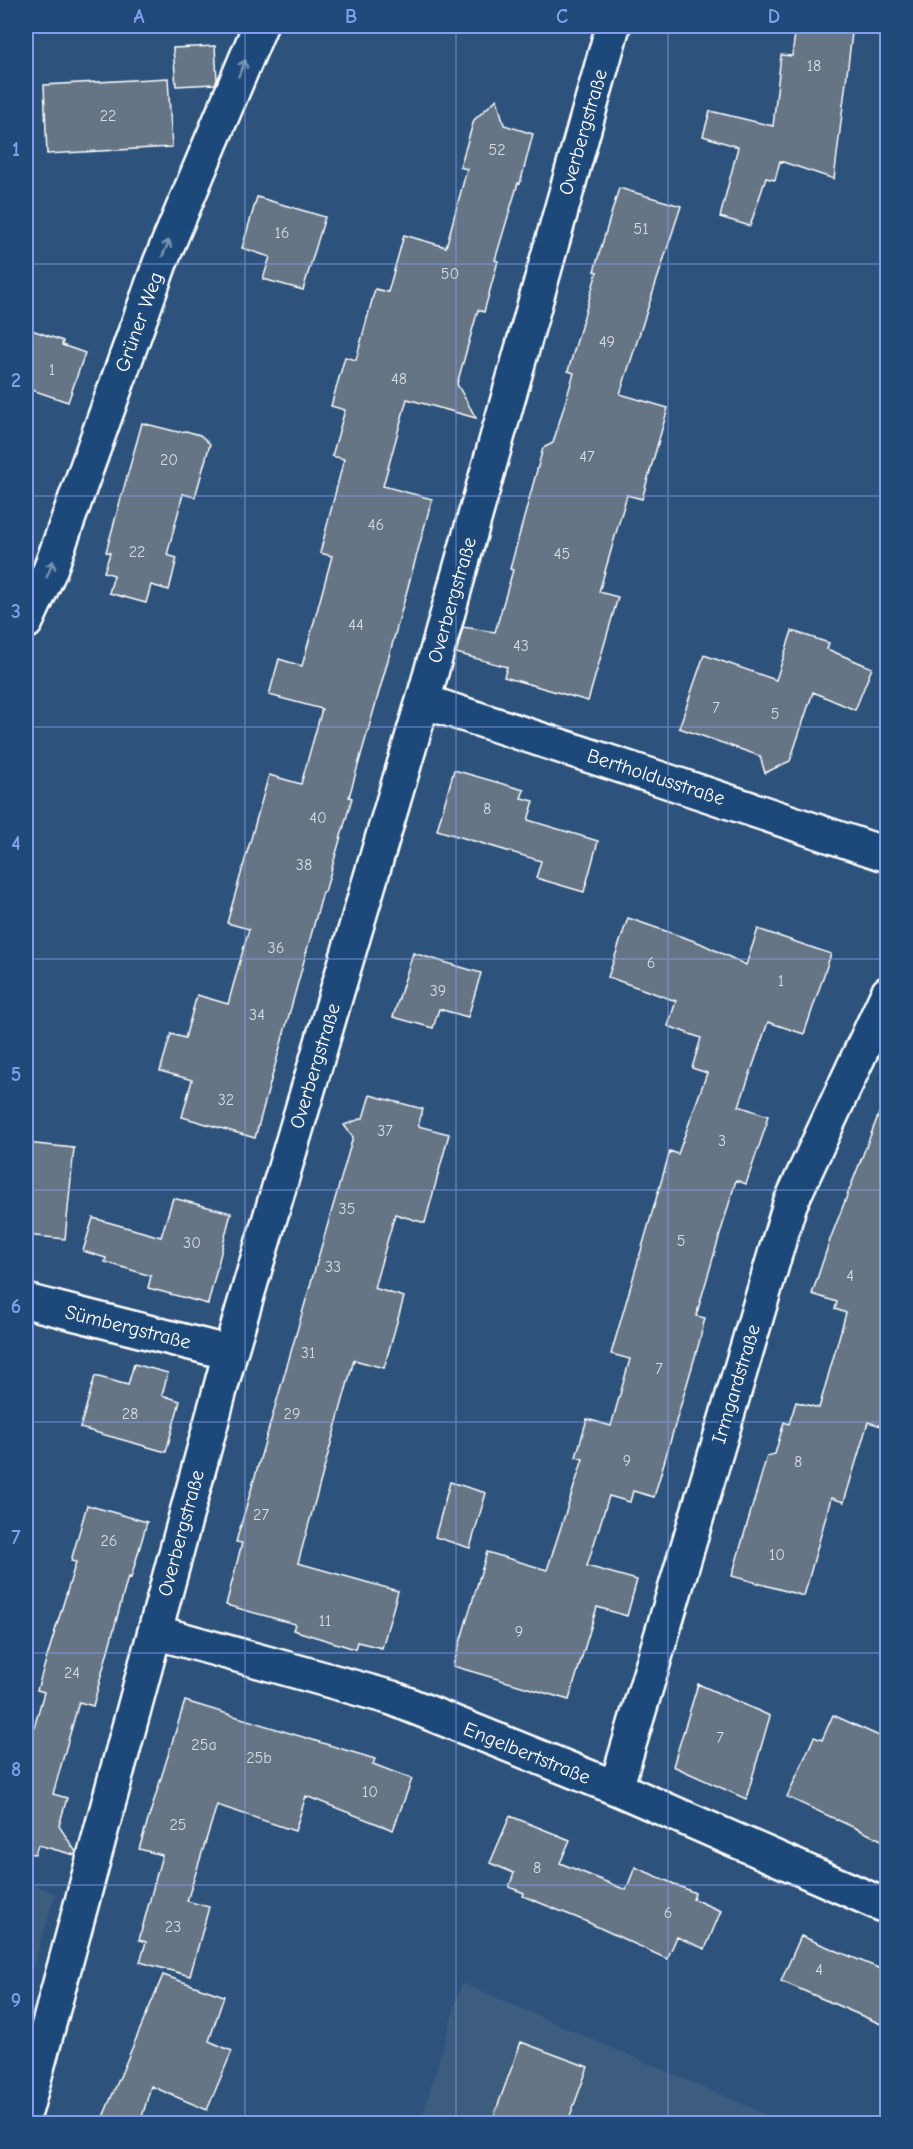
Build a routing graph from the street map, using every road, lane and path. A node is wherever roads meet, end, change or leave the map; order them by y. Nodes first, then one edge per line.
1 (260, 26) edge
2 (613, 26) edge
3 (26, 622) edge
4 (423, 701) junction
5 (888, 855) edge
6 (888, 993) edge
7 (26, 1300) edge
8 (230, 1353) junction
9 (155, 1632) junction
10 (616, 1788) junction
11 (888, 1907) edge
12 (26, 2109) edge

3 -> 1 street, Grüner Weg
2 - 4 street, Overbergstraße
4 - 5 street, Bertholdusstraße
4 - 8 street, Overbergstraße
6 - 10 street, Irmgardstraße
7 - 8 street, Sümbergstraße
8 - 9 street, Overbergstraße
9 - 10 street, Engelbertstraße
9 - 12 street, Overbergstraße
10 - 11 street, Engelbertstraße

